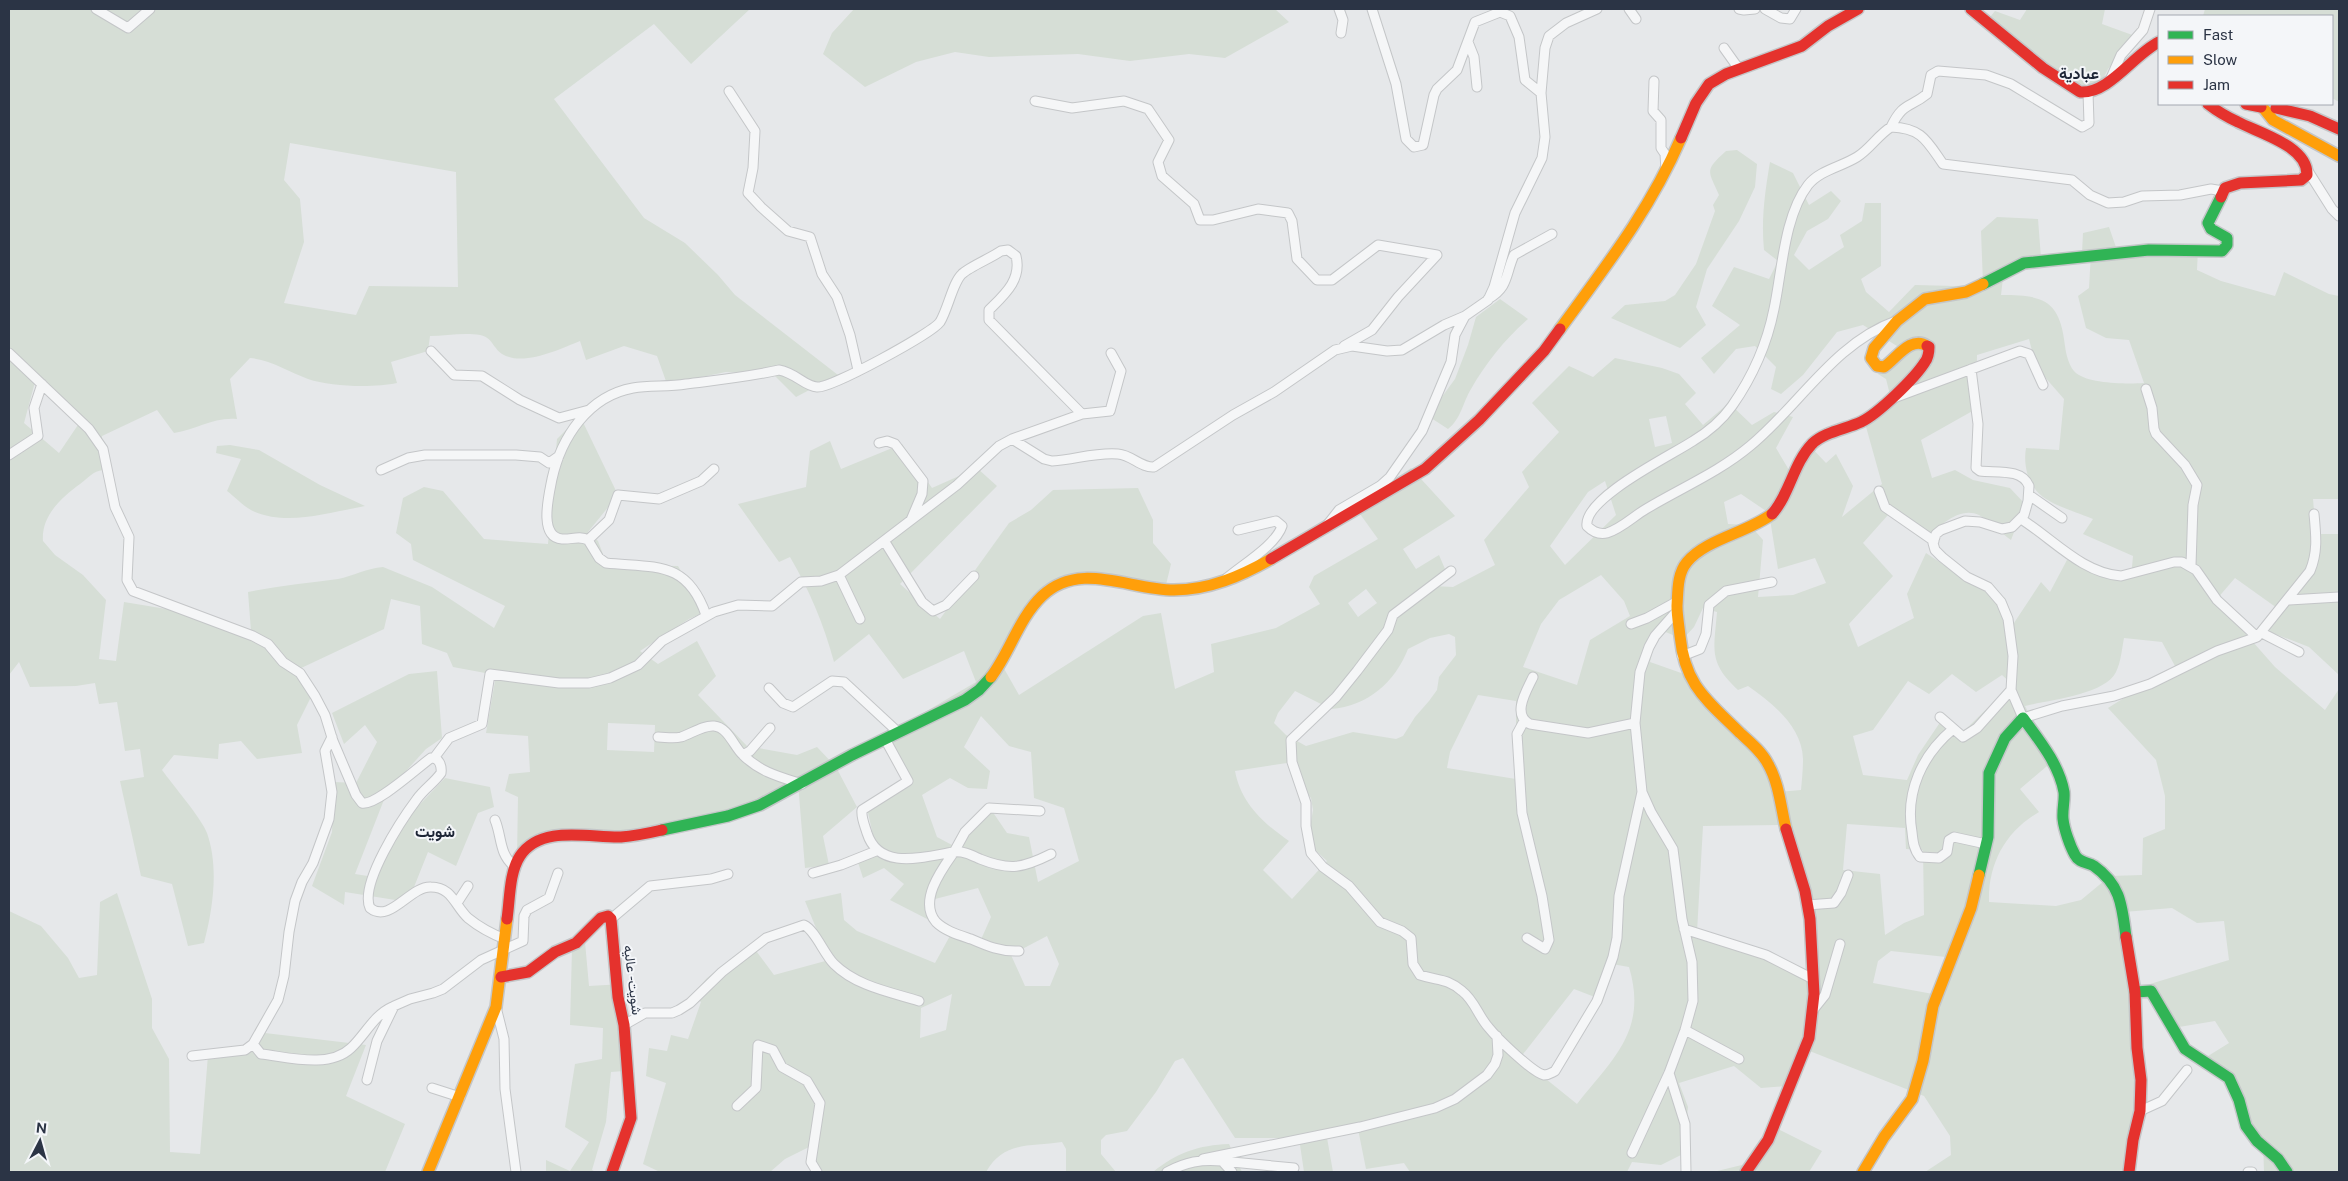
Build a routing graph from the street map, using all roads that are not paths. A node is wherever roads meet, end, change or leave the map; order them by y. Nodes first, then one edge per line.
1 (96, 9) edge
2 (150, 9) edge
3 (1339, 9) edge
4 (1372, 9) edge
5 (1597, 9) edge
6 (1629, 9) edge
7 (1739, 9) edge
8 (1755, 9) edge
9 (1765, 9) edge
10 (1796, 9) edge
11 (1858, 9) edge
12 (1971, 9) edge
13 (2150, 9) edge
14 (1636, 19) dead end
15 (1341, 33) dead end
16 (1468, 42) junction
17 (2158, 43) edge
18 (1724, 48) dead end
19 (1739, 69) junction
20 (2111, 78) junction
21 (1654, 81) dead end
22 (1477, 87) dead end
23 (729, 91) dead end
24 (2088, 92) junction
25 (1541, 93) junction
26 (1035, 101) dead end
27 (2210, 105) edge
28 (2266, 106) edge
29 (1891, 127) junction
30 (2339, 129) edge
31 (2339, 156) edge
32 (2308, 171) junction
33 (1666, 173) junction
34 (2223, 190) junction
35 (2339, 216) edge
36 (1552, 234) dead end
37 (1488, 300) junction
38 (1465, 316) junction
39 (1897, 321) junction
40 (1344, 346) junction
41 (431, 351) dead end
42 (9, 353) edge
43 (1111, 353) dead end
44 (1971, 369) junction
45 (858, 370) junction
46 (42, 384) junction
47 (2043, 384) dead end
48 (2146, 389) dead end
49 (1891, 399) junction
50 (591, 409) junction
51 (1082, 414) junction
52 (1012, 439) junction
53 (879, 443) dead end
54 (9, 455) edge
55 (559, 456) junction
56 (714, 469) dead end
57 (381, 470) dead end
58 (1879, 490) dead end
59 (2029, 495) junction
60 (2314, 514) dead end
61 (2062, 518) dead end
62 (2022, 519) junction
63 (911, 521) junction
64 (1328, 524) junction
65 (1238, 530) dead end
66 (588, 540) junction
67 (1934, 541) junction
68 (885, 542) junction
69 (2191, 565) junction
70 (1451, 571) dead end
71 (839, 574) junction
72 (974, 576) dead end
73 (1223, 582) junction
74 (1772, 582) dead end
75 (2339, 597) edge
76 (2289, 600) junction
77 (1676, 606) junction
78 (706, 615) junction
79 (860, 618) dead end
80 (1632, 624) dead end
81 (2260, 635) junction
82 (2299, 652) dead end
83 (1682, 656) junction
84 (1533, 677) dead end
85 (769, 688) dead end
86 (2011, 690) junction
87 (1940, 717) dead end
88 (2023, 718) junction
89 (1524, 721) junction
90 (1635, 723) junction
91 (770, 728) dead end
92 (1953, 729) junction
93 (898, 733) junction
94 (332, 737) junction
95 (658, 737) dead end
96 (885, 739) junction
97 (743, 755) junction
98 (434, 758) junction
99 (802, 784) junction
100 (1642, 792) junction
101 (1040, 811) dead end
102 (495, 820) dead end
103 (1986, 844) junction
104 (876, 851) junction
105 (954, 852) junction
106 (1051, 854) dead end
107 (514, 866) junction
108 (558, 872) dead end
109 (813, 873) dead end
110 (728, 874) dead end
111 (1848, 875) dead end
112 (468, 886) dead end
113 (456, 903) junction
114 (1807, 905) junction
115 (611, 920) junction
116 (1684, 929) junction
117 (1527, 938) dead end
118 (505, 943) junction
119 (1840, 944) dead end
120 (1019, 951) dead end
121 (501, 976) junction
122 (1813, 979) junction
123 (2135, 992) junction
124 (919, 1000) dead end
125 (394, 1006) junction
126 (496, 1008) junction
127 (1813, 1010) junction
128 (624, 1026) junction
129 (1685, 1030) junction
130 (1497, 1036) junction
131 (253, 1044) junction
132 (192, 1056) dead end
133 (1739, 1059) dead end
134 (2187, 1070) dead end
135 (1669, 1073) junction
136 (367, 1080) dead end
137 (432, 1088) dead end
138 (460, 1097) junction
139 (736, 1106) dead end
140 (2140, 1111) junction
141 (1632, 1153) dead end
142 (1203, 1159) junction
143 (1222, 1161) junction
144 (1294, 1168) dead end
145 (428, 1172) edge
146 (516, 1172) edge
147 (612, 1172) edge
148 (817, 1172) edge
149 (1167, 1172) edge
150 (1232, 1172) edge
151 (1686, 1172) edge
152 (1746, 1172) edge
153 (1863, 1172) edge
154 (2129, 1172) edge
155 (2248, 1172) edge
156 (2252, 1172) edge
157 (2288, 1172) edge

1 - 2 street
3 - 15 street
4 - 16 street
5 - 25 street
6 - 14 street
7 - 8 street
9 - 10 street
11 - 19 street
12 - 24 street
13 - 20 street
16 - 22 street
16 - 25 street
17 - 20 street
18 - 19 street
19 - 33 street
20 - 24 street
21 - 33 street
23 - 45 street
24 - 29 street
25 - 37 street
26 - 40 street
27 - 32 street
28 - 30 street
28 - 31 street
29 - 34 street
29 - 39 street
32 - 34 street
32 - 35 street
33 - 64 street
34 - 39 street
36 - 37 street
37 - 38 street
38 - 40 street
38 - 64 street
39 - 49 street
40 - 52 street
41 - 50 street
42 - 46 street
43 - 51 street
44 - 47 street
44 - 49 street
44 - 59 street
45 - 50 street
45 - 51 street
46 - 54 street
46 - 94 street
48 - 69 street
49 - 77 street
50 - 55 street
51 - 52 street
52 - 63 street
53 - 63 street
55 - 57 street
55 - 66 street
56 - 66 street
58 - 67 street
59 - 61 street
59 - 62 street
60 - 76 street
62 - 67 street
62 - 69 street
63 - 68 street
64 - 73 street
65 - 73 street
66 - 78 street
67 - 86 street
68 - 71 street
68 - 72 street
69 - 81 street
70 - 130 street
71 - 78 street
71 - 79 street
73 - 93 street
74 - 83 street
75 - 76 street
76 - 81 street
77 - 80 street
77 - 83 street
77 - 90 street
78 - 98 street
81 - 82 street
81 - 88 street
83 - 114 street
84 - 89 street
85 - 93 street
86 - 88 street
86 - 92 street
87 - 92 street
88 - 103 street
88 - 123 street
89 - 90 street
89 - 117 street
90 - 100 street
91 - 97 street
92 - 103 street
93 - 96 street
94 - 98 street
94 - 131 street
95 - 97 street
96 - 99 street
96 - 104 street
97 - 99 street
98 - 113 street
99 - 107 street
100 - 116 street
100 - 130 street
101 - 105 street
102 - 107 street
103 - 153 street
104 - 105 street
104 - 109 street
105 - 106 street
105 - 120 street
107 - 118 street
108 - 118 street
110 - 115 street
111 - 114 street
112 - 113 street
113 - 118 street
114 - 122 street
115 - 121 street
115 - 128 street, شويت - عاليه
116 - 122 street
116 - 129 street
118 - 121 street
118 - 125 street
119 - 127 street
121 - 126 street
122 - 127 street
123 - 140 street
123 - 157 street
124 - 128 street
125 - 131 street
125 - 136 street
126 - 138 street
126 - 146 street
127 - 152 street
128 - 147 street, شويت - عاليه
129 - 133 street
129 - 135 street
130 - 142 street
131 - 132 street
134 - 140 street
135 - 141 street
135 - 151 street
137 - 138 street
138 - 145 street
139 - 148 street
140 - 154 street
142 - 143 street
142 - 149 street
143 - 144 street
143 - 150 street
155 - 156 street

